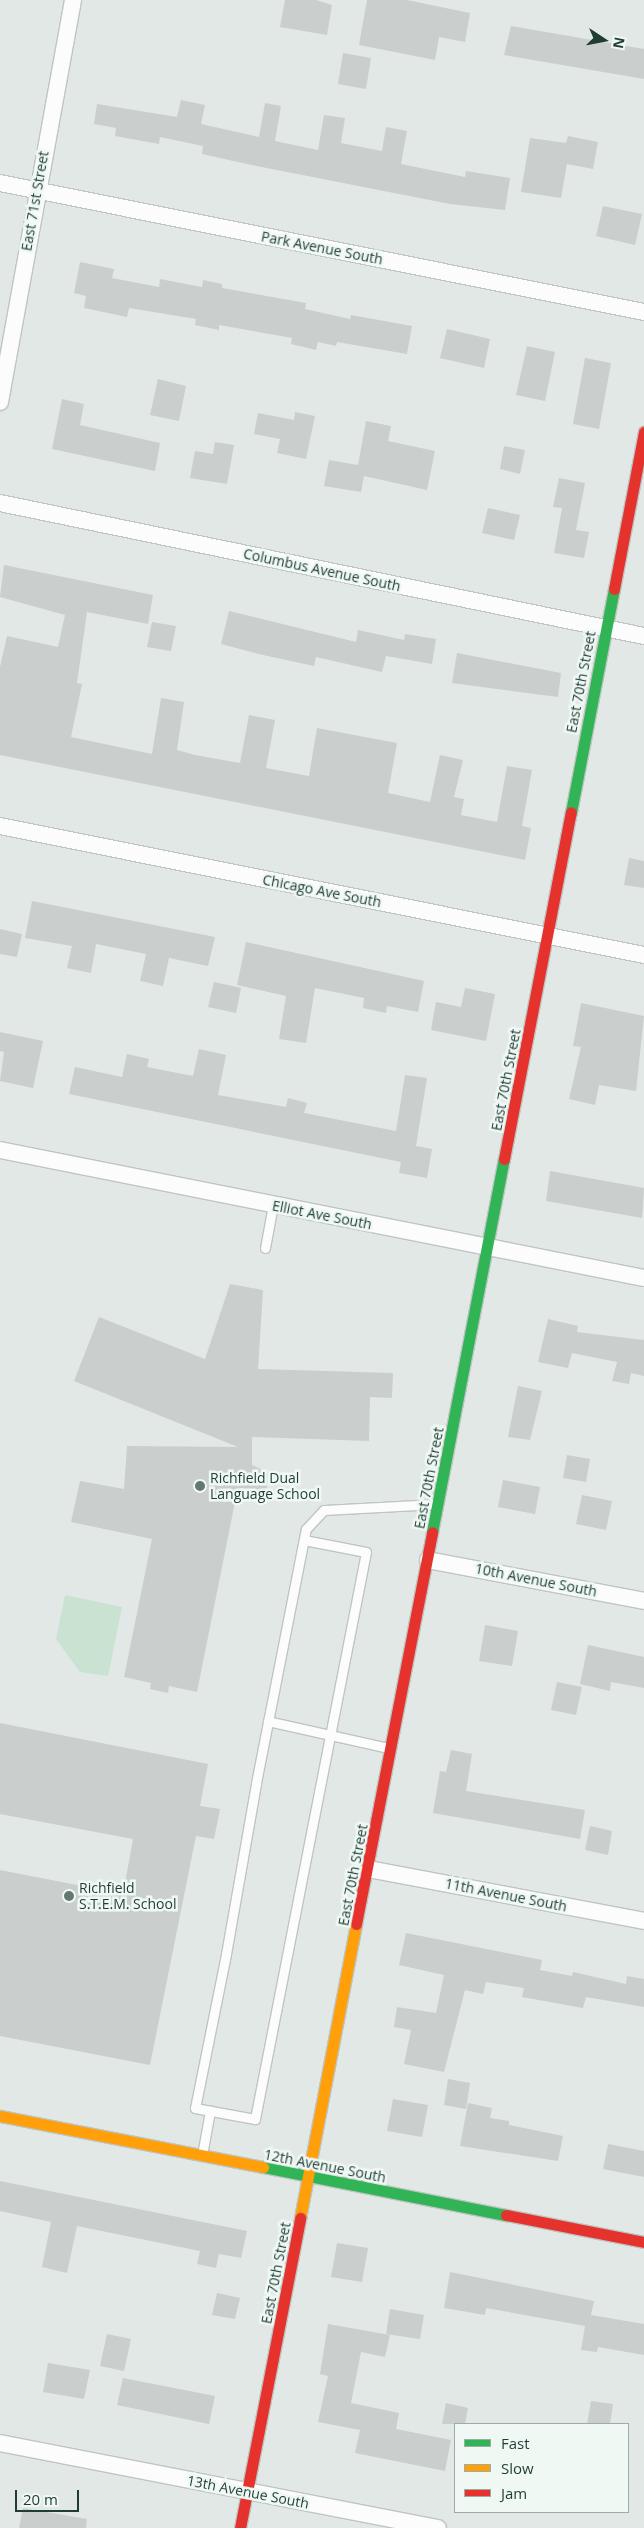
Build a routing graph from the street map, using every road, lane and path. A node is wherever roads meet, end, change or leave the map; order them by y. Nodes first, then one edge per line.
1 (74, 0) edge
2 (0, 183) edge
3 (36, 190) junction
4 (644, 312) edge
5 (0, 402) edge
6 (644, 432) edge
7 (0, 503) edge
8 (606, 628) junction
9 (644, 636) edge
10 (0, 826) edge
11 (548, 936) junction
12 (644, 955) edge
13 (0, 1150) edge
14 (273, 1205) junction
15 (265, 1248) dead end
16 (489, 1248) junction
17 (644, 1278) edge
18 (439, 1504) junction
19 (304, 1540) junction
20 (428, 1560) junction
21 (644, 1601) edge
22 (268, 1721) junction
23 (330, 1734) junction
24 (392, 1749) junction
25 (369, 1870) junction
26 (644, 1922) edge
27 (210, 2111) junction
28 (0, 2116) edge
29 (202, 2156) junction
30 (310, 2178) junction
31 (644, 2242) edge
32 (0, 2443) edge
33 (247, 2492) junction
34 (240, 2528) edge
35 (438, 2528) edge

1 - 3 street, East 71st Street
2 - 3 street, Park Avenue South
3 - 4 street, Park Avenue South
3 - 5 street, East 71st Street
6 - 8 street, East 70th Street
7 - 8 street, Columbus Avenue South
8 - 9 street, Columbus Avenue South
8 - 11 street, East 70th Street
10 - 11 street, Chicago Ave South
11 - 12 street, Chicago Ave South
11 - 16 street, East 70th Street
13 - 14 street, Elliot Ave South
14 - 15 lane
14 - 16 street, Elliot Ave South
16 - 17 street, Elliot Ave South
16 - 18 street, East 70th Street
18 - 19 lane
18 - 20 street, East 70th Street
19 - 22 lane
19 - 23 lane
20 - 21 street, 10th Avenue South
20 - 24 street, East 70th Street
22 - 23 lane
22 - 27 lane
23 - 24 lane
23 - 27 lane
24 - 25 street, East 70th Street
25 - 26 street, 11th Avenue South
25 - 30 street, East 70th Street
27 - 29 lane
28 - 29 street, 12th Avenue South
29 - 30 street, 12th Avenue South
30 - 31 street, 12th Avenue South
30 - 33 street, East 70th Street
32 - 33 street, 13th Avenue South
33 - 34 street, East 70th Street
33 - 35 street, 13th Avenue South

